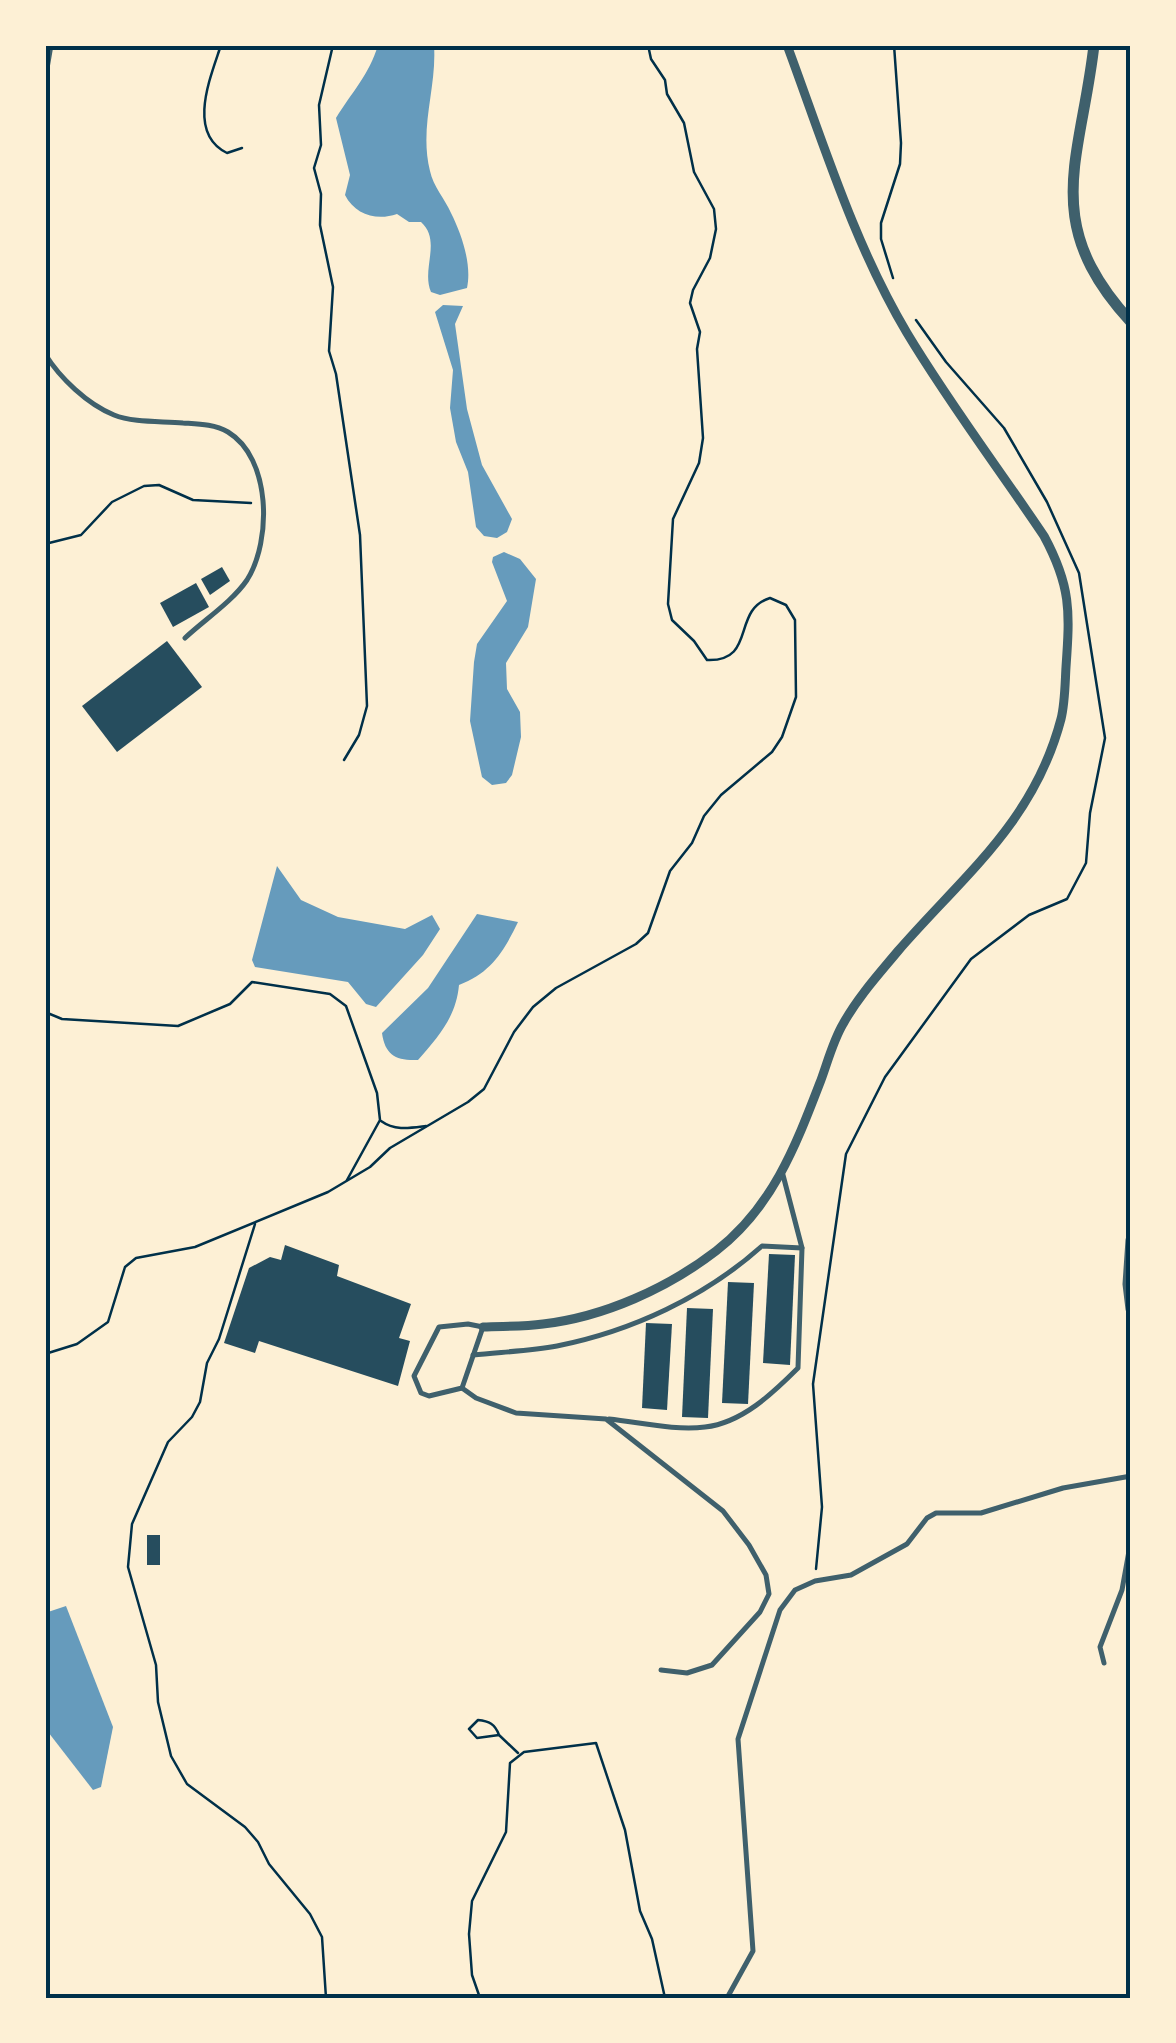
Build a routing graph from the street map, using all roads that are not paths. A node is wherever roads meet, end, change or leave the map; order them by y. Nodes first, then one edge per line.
1 (50, 45) edge
2 (786, 45) edge
3 (1094, 45) edge
4 (45, 80) edge
5 (1131, 322) edge
6 (45, 354) edge
7 (185, 638) dead end
8 (783, 1175) junction
9 (1131, 1240) edge
10 (802, 1248) junction
11 (1131, 1309) edge
12 (483, 1327) junction
13 (473, 1354) junction
14 (462, 1388) junction
15 (606, 1419) junction
16 (1131, 1476) edge
17 (1131, 1540) edge
18 (1104, 1663) dead end
19 (661, 1670) dead end
20 (728, 1998) edge

1 - 4 lane
2 - 8 street
3 - 5 street
6 - 7 lane
8 - 10 lane
8 - 12 street
9 - 11 street
10 - 13 lane
10 - 15 lane
12 - 13 lane
12 - 14 lane
13 - 14 lane
14 - 15 lane
15 - 19 lane
16 - 20 lane
17 - 18 lane

